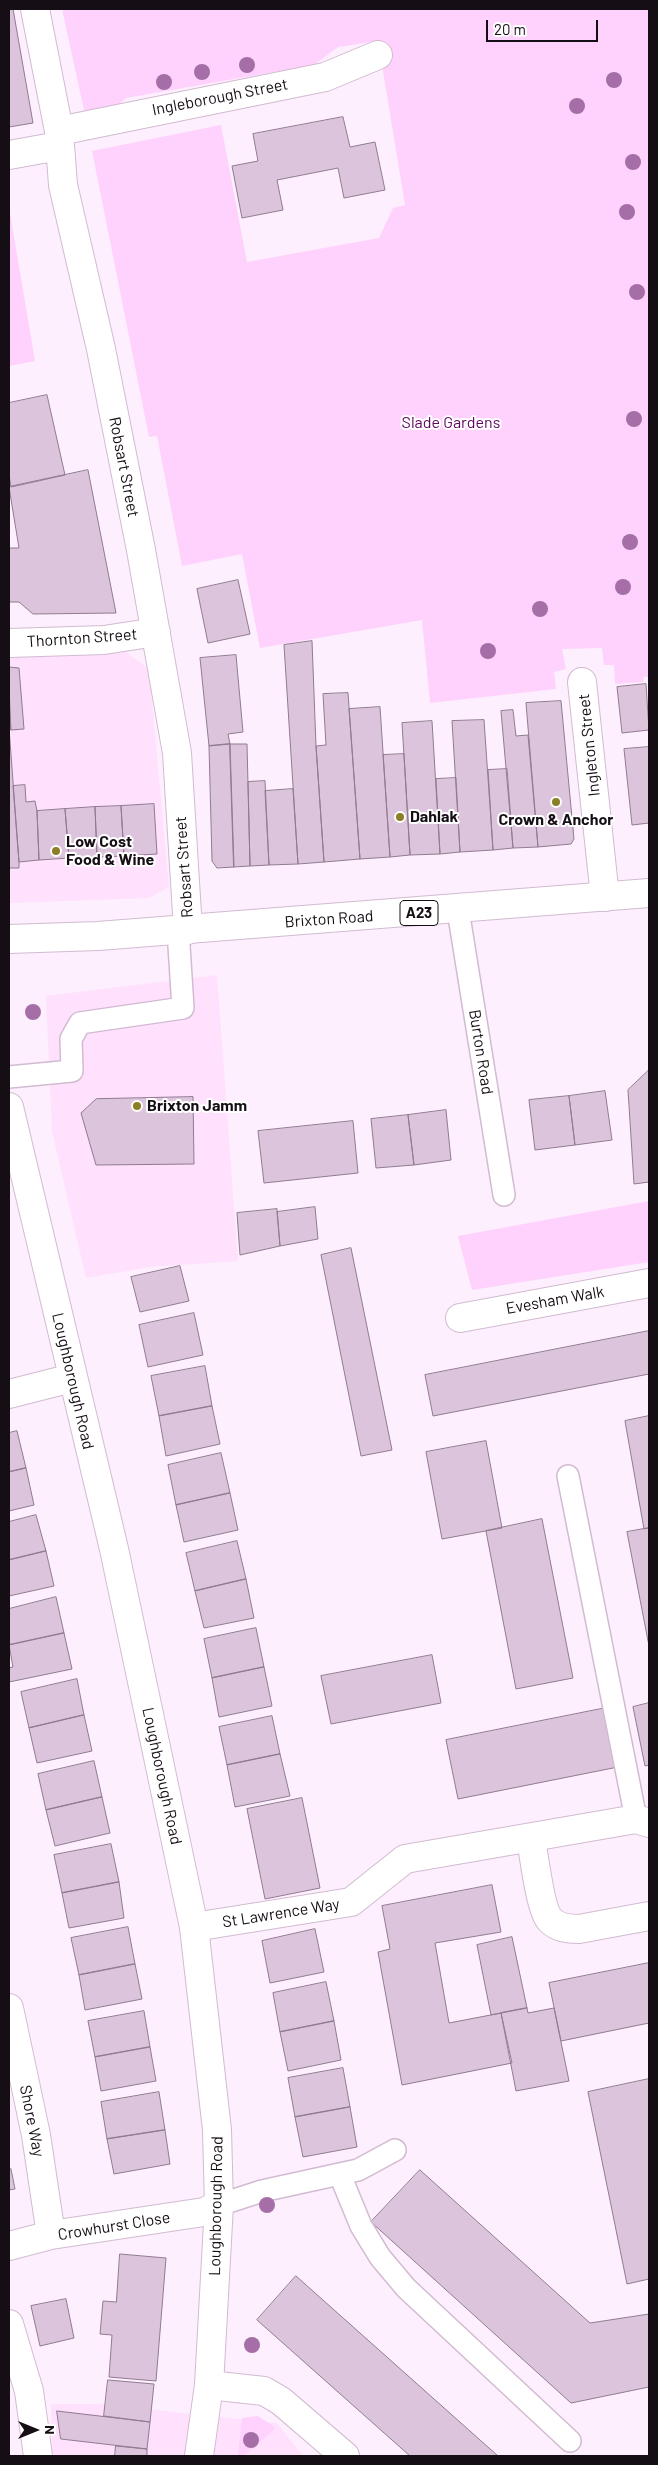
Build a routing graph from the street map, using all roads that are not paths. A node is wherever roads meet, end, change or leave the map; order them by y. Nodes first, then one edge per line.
1 (35, 9) edge
2 (378, 55) dead end
3 (59, 138) junction
4 (9, 155) edge
5 (156, 632) junction
6 (9, 643) edge
7 (582, 682) dead end
8 (649, 893) edge
9 (606, 897) junction
10 (458, 910) junction
11 (183, 930) junction
12 (9, 939) edge
13 (9, 1077) edge
14 (9, 1107) edge
15 (504, 1195) dead end
16 (649, 1283) edge
17 (460, 1318) dead end
18 (72, 1378) junction
19 (9, 1394) edge
20 (568, 1476) dead end
21 (643, 1821) edge
22 (531, 1839) junction
23 (649, 1916) edge
24 (194, 1927) junction
25 (9, 2008) edge
26 (395, 2150) dead end
27 (340, 2175) junction
28 (219, 2205) junction
29 (51, 2235) junction
30 (9, 2246) edge
31 (9, 2324) edge
32 (208, 2385) junction
33 (570, 2441) dead end
34 (38, 2456) edge
35 (199, 2456) edge
36 (345, 2456) edge

1 - 3 main road, Robsart Street
2 - 3 main road, Ingleborough Street
3 - 4 main road, Ingleborough Street
3 - 5 main road, Robsart Street
5 - 6 main road, Thornton Street
5 - 11 main road, Robsart Street
7 - 9 main road, Ingleton Street
8 - 9 main road, Brixton Road / A23
9 - 10 main road, Brixton Road / A23
10 - 11 main road, Brixton Road / A23
10 - 15 lane, Burton Road
11 - 12 main road, Brixton Road / A23
11 - 13 lane
14 - 18 main road, Loughborough Road
16 - 17 main road, Evesham Walk
18 - 19 main road
18 - 24 main road, Loughborough Road
20 - 21 lane
21 - 22 main road, St Lawrence Way
22 - 23 main road
22 - 24 main road, St Lawrence Way
24 - 28 main road, Loughborough Road
25 - 29 main road, Shore Way
26 - 27 lane
27 - 28 lane
27 - 33 lane
28 - 29 main road, Crowhurst Close
28 - 32 main road, Loughborough Road
29 - 30 main road, Crowhurst Close
31 - 34 main road
32 - 35 main road, Loughborough Road
32 - 36 main road

